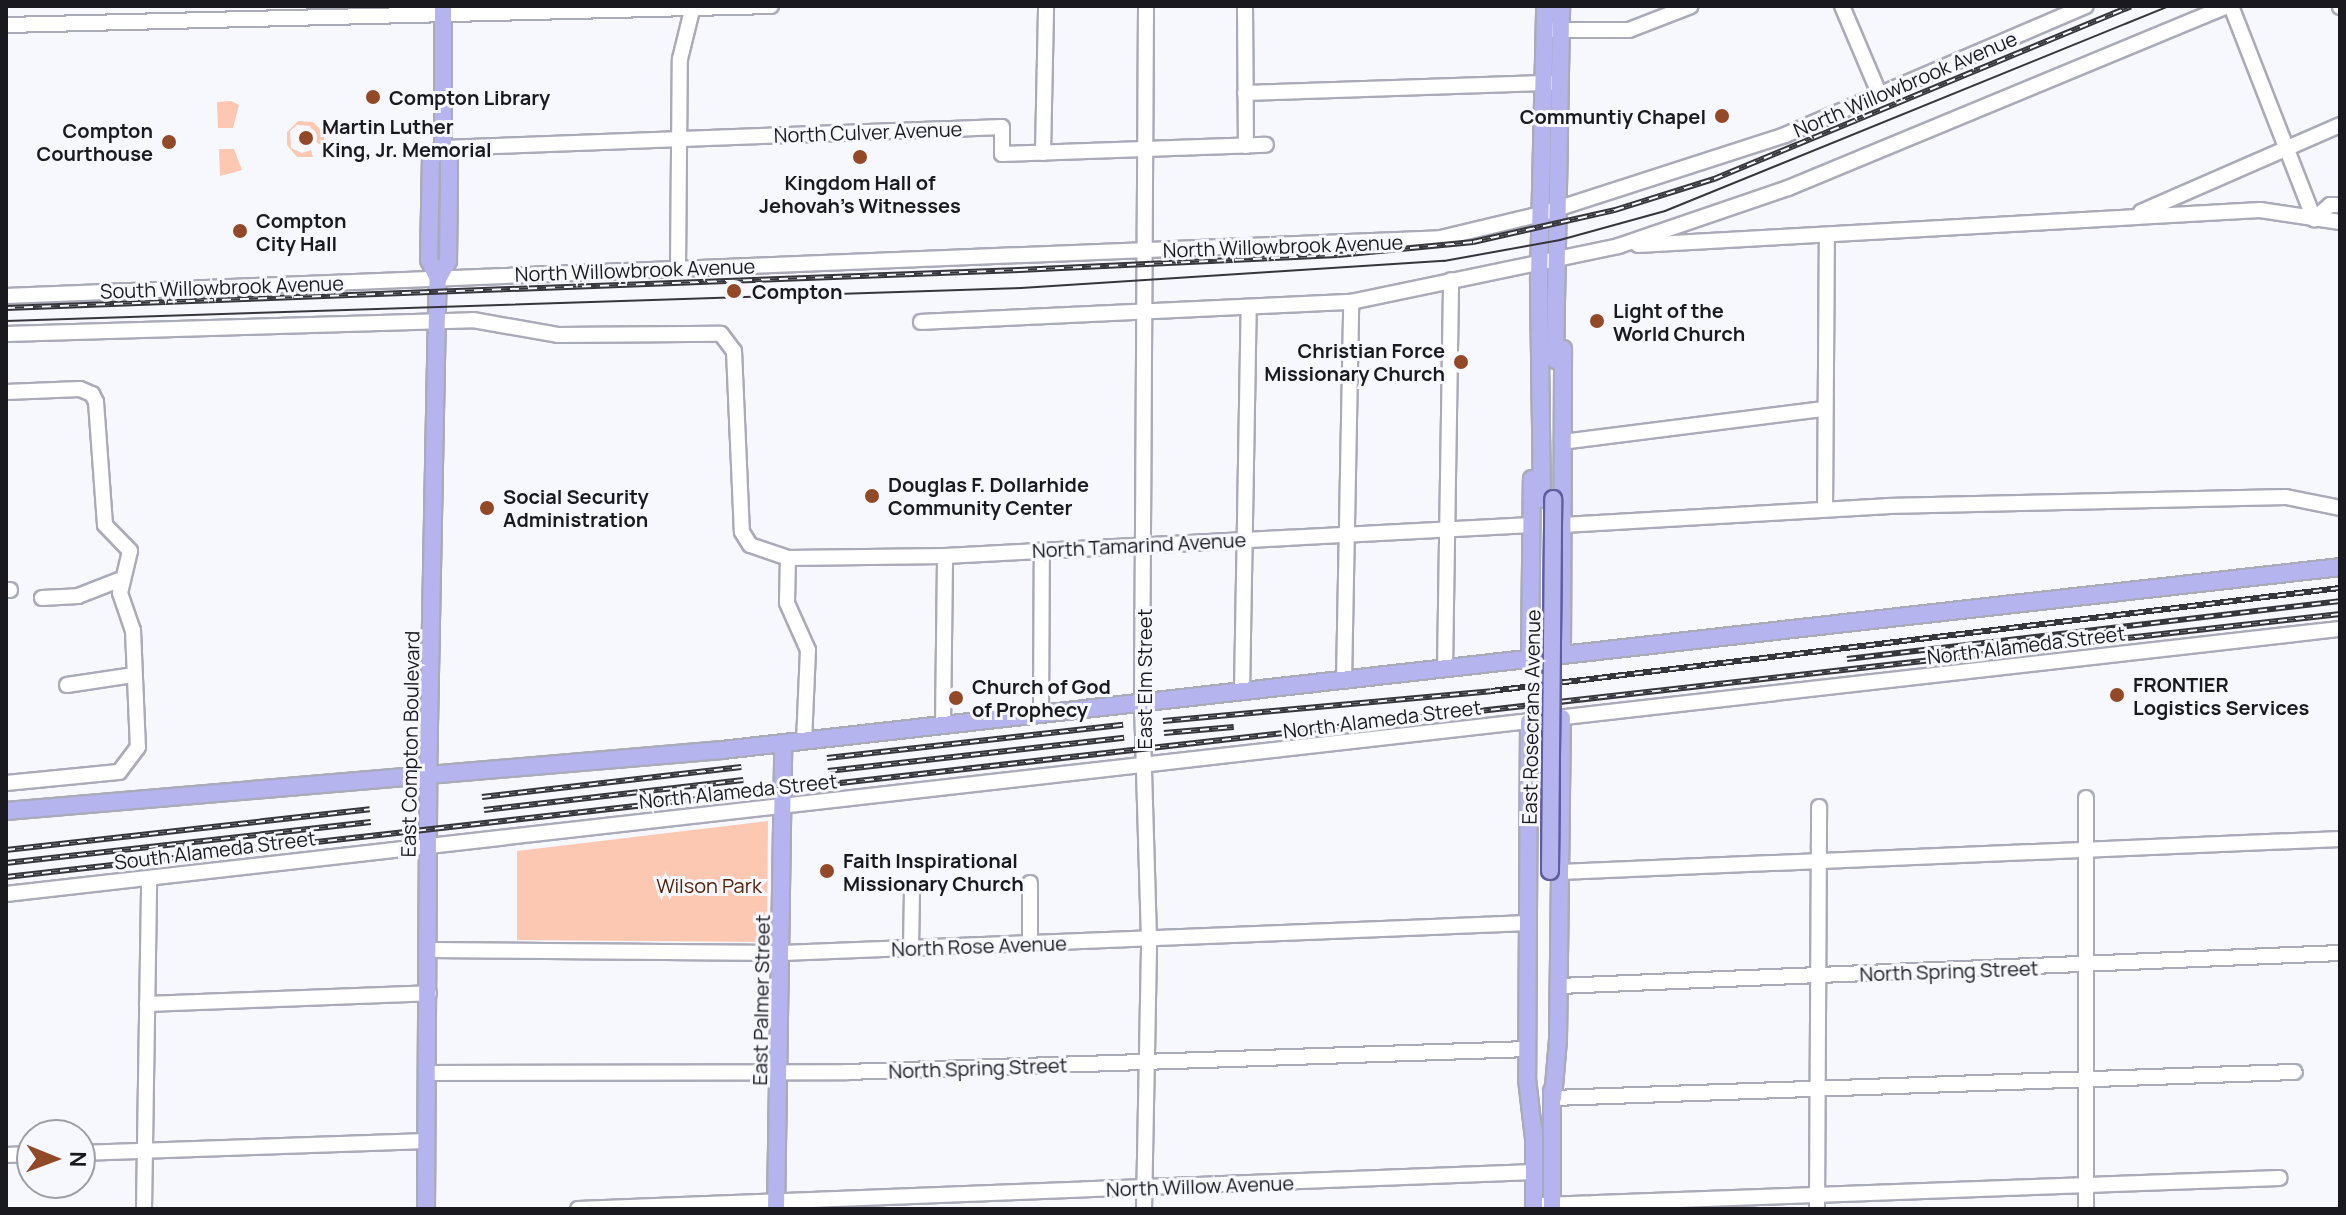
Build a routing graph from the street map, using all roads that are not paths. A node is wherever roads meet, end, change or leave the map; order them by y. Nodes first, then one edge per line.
1 (771, 6) edge
2 (1046, 6) edge
3 (1146, 6) edge
4 (1245, 6) edge
5 (1545, 6) edge
6 (1561, 6) edge
7 (1691, 6) edge
8 (1842, 6) edge
9 (2086, 6) edge
10 (2229, 6) edge
11 (693, 7) edge
12 (443, 10) edge
13 (575, 10) edge
14 (6, 25) edge
15 (1552, 30) junction
16 (1552, 83) junction
17 (1245, 93) junction
18 (1879, 93) junction
19 (2340, 125) edge
20 (679, 137) junction
21 (1266, 145) dead end
22 (1246, 146) junction
23 (2287, 146) junction
24 (443, 148) junction
25 (1143, 150) junction
26 (1043, 153) junction
27 (2340, 205) edge
28 (2133, 215) junction
29 (1549, 219) junction
30 (2314, 219) junction
31 (2340, 222) edge
32 (1827, 237) junction
33 (1618, 246) junction
34 (1142, 251) junction
35 (1540, 260) junction
36 (1558, 264) junction
37 (678, 268) junction
38 (1539, 278) junction
39 (438, 279) junction
40 (1451, 280) junction
41 (6, 296) edge
42 (1351, 302) junction
43 (1249, 309) junction
44 (1147, 310) junction
45 (438, 321) junction
46 (921, 322) dead end
47 (6, 334) edge
48 (6, 392) edge
49 (1825, 409) junction
50 (1562, 442) junction
51 (1548, 499) junction
52 (2340, 508) edge
53 (1825, 509) junction
54 (1531, 525) junction
55 (1562, 525) junction
56 (1446, 527) junction
57 (1345, 532) junction
58 (1245, 539) junction
59 (1145, 545) junction
60 (1042, 550) junction
61 (945, 556) junction
62 (788, 558) junction
63 (2340, 567) edge
64 (119, 580) junction
65 (42, 598) dead end
66 (2340, 629) edge
67 (1562, 655) junction
68 (1530, 659) junction
69 (1445, 669) junction
70 (134, 675) junction
71 (1344, 681) junction
72 (67, 685) dead end
73 (1242, 692) junction
74 (1142, 703) junction
75 (1041, 715) junction
76 (1562, 718) junction
77 (1529, 722) junction
78 (943, 725) junction
79 (804, 741) junction
80 (783, 743) junction
81 (1145, 766) junction
82 (428, 778) junction
83 (6, 783) edge
84 (2086, 798) dead end
85 (783, 806) junction
86 (1819, 807) dead end
87 (6, 811) edge
88 (2340, 839) edge
89 (428, 844) junction
90 (2088, 851) junction
91 (1820, 861) junction
92 (1550, 872) junction
93 (149, 879) junction
94 (1030, 883) dead end
95 (912, 890) dead end
96 (6, 894) edge
97 (1528, 923) junction
98 (1149, 939) junction
99 (1030, 944) junction
100 (911, 948) junction
101 (430, 950) junction
102 (782, 953) junction
103 (2340, 953) edge
104 (2088, 965) junction
105 (1817, 976) junction
106 (1559, 986) junction
107 (429, 993) junction
108 (147, 1004) junction
109 (1528, 1049) junction
110 (1146, 1062) junction
111 (780, 1072) junction
112 (2295, 1072) dead end
113 (428, 1073) junction
114 (2088, 1079) junction
115 (1817, 1089) junction
116 (1553, 1098) junction
117 (1534, 1139) junction
118 (427, 1141) junction
119 (146, 1151) junction
120 (96, 1153) edge
121 (1534, 1172) junction
122 (2280, 1178) dead end
123 (2086, 1186) junction
124 (1144, 1188) junction
125 (1817, 1202) edge
126 (776, 1205) edge
127 (1534, 1207) edge
128 (1552, 1207) edge
129 (144, 1209) edge
130 (426, 1209) edge
131 (578, 1209) edge
132 (1144, 1209) edge
133 (2086, 1209) edge

1 - 11 street
2 - 26 street
3 - 25 street, East Elm Street
4 - 17 street
5 - 15 main road
6 - 15 main road
7 - 15 street
8 - 18 street
9 - 18 street, North Willowbrook Avenue
10 - 23 street
10 - 33 street
11 - 13 street
11 - 20 street
12 - 13 street
12 - 14 street
12 - 24 main road, East Compton Boulevard
15 - 16 main road
16 - 17 street
16 - 29 main road
17 - 22 street
18 - 29 street, North Willowbrook Avenue
19 - 23 street
20 - 24 street, North Culver Avenue
20 - 26 street, North Culver Avenue
20 - 37 street
21 - 22 street, North Culver Avenue
22 - 25 street, North Culver Avenue
23 - 28 street
23 - 30 street
24 - 39 main road, East Compton Boulevard
25 - 26 street, North Culver Avenue
25 - 34 street, East Elm Street
27 - 30 street
28 - 30 street
28 - 32 street
29 - 34 street, North Willowbrook Avenue
29 - 35 main road, East Rosecrans Avenue
29 - 36 main road, East Rosecrans Avenue
30 - 31 street
32 - 33 street
32 - 49 street
33 - 36 street
34 - 37 street, North Willowbrook Avenue
34 - 44 street, East Elm Street
35 - 36 street
35 - 38 main road, East Rosecrans Avenue
35 - 40 street
36 - 50 main road
36 - 51 main road, East Rosecrans Avenue
37 - 39 street, North Willowbrook Avenue
38 - 51 main road, East Rosecrans Avenue
38 - 54 main road
39 - 41 street, South Willowbrook Avenue
39 - 45 main road, East Compton Boulevard
40 - 42 street
40 - 56 street
42 - 43 street
42 - 57 street
43 - 44 street
43 - 58 street
44 - 46 street
44 - 59 street, East Elm Street
45 - 47 street, South Willowbrook Avenue
45 - 62 street, North Tamarind Avenue
45 - 82 main road, East Compton Boulevard
48 - 64 street
49 - 50 street
49 - 53 street
50 - 55 main road
51 - 92 main road, East Rosecrans Avenue, bridge
52 - 53 street
53 - 55 street
54 - 56 street, North Tamarind Avenue
54 - 68 main road
55 - 67 main road
56 - 57 street, North Tamarind Avenue
56 - 69 street
57 - 58 street, North Tamarind Avenue
57 - 71 street
58 - 59 street, North Tamarind Avenue
58 - 73 street
59 - 60 street, North Tamarind Avenue
59 - 74 street, East Elm Street
60 - 61 street, North Tamarind Avenue
60 - 75 street
61 - 62 street, North Tamarind Avenue
61 - 78 street
62 - 79 street
63 - 67 main road, North Alameda Street
64 - 65 street
64 - 70 street
66 - 76 street, North Alameda Street
67 - 68 main road, North Alameda Street
68 - 69 main road, North Alameda Street
69 - 71 main road, North Alameda Street
70 - 72 street
70 - 83 street
71 - 73 main road, North Alameda Street
73 - 74 main road, North Alameda Street
74 - 75 main road, North Alameda Street
74 - 81 street, East Elm Street
75 - 78 main road, North Alameda Street
76 - 77 street, North Alameda Street
76 - 92 main road
77 - 81 street, North Alameda Street
77 - 97 main road
78 - 79 main road, North Alameda Street
79 - 80 main road, North Alameda Street
80 - 82 main road, North Alameda Street
80 - 85 main road, East Palmer Street
81 - 85 street, North Alameda Street
81 - 98 street, East Elm Street
82 - 87 main road
82 - 89 main road, East Compton Boulevard
84 - 90 street
85 - 89 street, North Alameda Street
85 - 102 main road, East Palmer Street
86 - 91 street
88 - 90 street
89 - 93 street, South Alameda Street
89 - 101 main road, East Compton Boulevard
90 - 91 street
90 - 104 street
91 - 92 street
91 - 105 street
92 - 106 main road
92 - 116 main road, East Rosecrans Avenue
92 - 117 main road, East Rosecrans Avenue
93 - 96 street, South Alameda Street
93 - 108 street
94 - 99 street
95 - 100 street
97 - 98 street, North Rose Avenue
97 - 109 main road
98 - 99 street, North Rose Avenue
98 - 110 street, East Elm Street
99 - 100 street, North Rose Avenue
100 - 102 street, North Rose Avenue
101 - 102 street, North Rose Avenue
101 - 107 main road, East Compton Boulevard
102 - 111 main road, East Palmer Street
103 - 104 street, North Spring Street
104 - 105 street, North Spring Street
104 - 114 street
105 - 106 street, North Spring Street
105 - 115 street
106 - 116 main road
107 - 108 street
107 - 113 main road, East Compton Boulevard
108 - 119 street
109 - 110 street, North Spring Street
109 - 117 main road
110 - 111 street, North Spring Street
110 - 124 street, East Elm Street
111 - 113 street, North Spring Street
111 - 126 main road, East Palmer Street
112 - 114 street
113 - 118 main road, East Compton Boulevard
114 - 115 street
114 - 123 street
115 - 116 street
115 - 125 street
116 - 128 main road, East Rosecrans Avenue
117 - 121 main road, East Rosecrans Avenue
118 - 119 street
118 - 130 main road, East Compton Boulevard
119 - 120 street
119 - 129 street
121 - 124 street, North Willow Avenue
121 - 127 main road, East Rosecrans Avenue
122 - 123 street
123 - 125 street
123 - 133 street
124 - 126 street, North Willow Avenue
124 - 132 street, East Elm Street
125 - 128 street
126 - 131 street, North Willow Avenue
127 - 128 street

